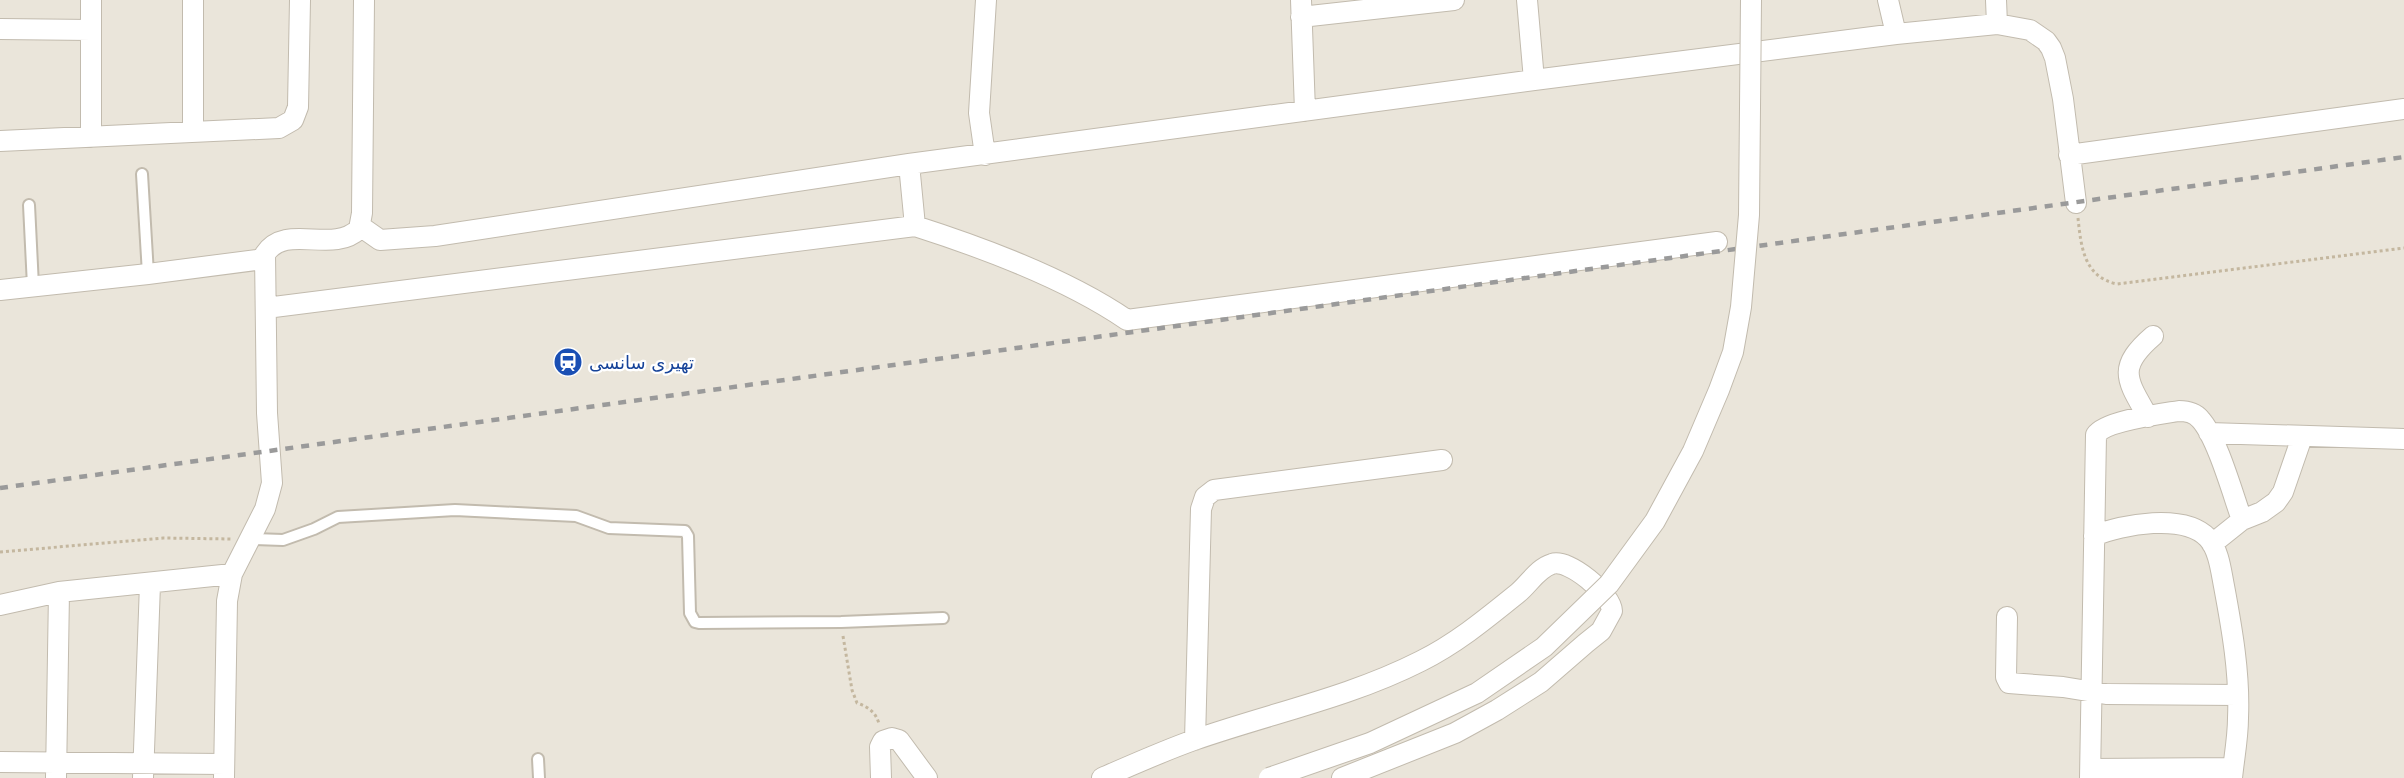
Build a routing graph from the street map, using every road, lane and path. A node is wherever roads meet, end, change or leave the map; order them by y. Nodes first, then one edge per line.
1 (91, 0) edge
2 (193, 0) edge
3 (300, 0) edge
4 (364, 0) edge
5 (986, 0) edge
6 (1454, 0) edge
7 (1527, 0) edge
8 (1751, 0) edge
9 (1888, 0) edge
10 (1996, 0) edge
11 (1301, 9) edge
12 (1997, 24) junction
13 (0, 29) edge
14 (91, 30) junction
15 (1896, 34) junction
16 (1534, 81) junction
17 (2404, 109) edge
18 (1305, 111) junction
19 (193, 132) junction
20 (91, 137) junction
21 (0, 141) edge
22 (985, 155) junction
23 (2069, 155) junction
24 (909, 164) junction
25 (142, 174) dead end
26 (2076, 203) joint
27 (29, 205) dead end
28 (360, 226) junction
29 (915, 226) junction
30 (1717, 242) dead end
31 (2404, 248) edge
32 (264, 259) junction
33 (148, 274) junction
34 (33, 286) junction
35 (0, 290) edge
36 (266, 308) junction
37 (2153, 336) dead end
38 (2148, 417) junction
39 (2209, 433) junction
40 (2302, 436) junction
41 (2404, 439) edge
42 (1442, 460) dead end
43 (2242, 520) junction
44 (2094, 536) junction
45 (250, 539) junction
46 (2212, 544) junction
47 (0, 552) edge
48 (232, 574) junction
49 (150, 584) junction
50 (59, 592) junction
51 (0, 605) edge
52 (2007, 617) dead end
53 (943, 618) dead end
54 (841, 622) junction
55 (2092, 691) junction
56 (2238, 695) junction
57 (1194, 740) junction
58 (883, 741) junction
59 (538, 759) dead end
60 (0, 762) edge
61 (56, 770) edge
62 (143, 770) edge
63 (224, 771) edge
64 (2232, 773) edge
65 (2090, 774) edge
66 (538, 778) edge
67 (881, 778) edge
68 (927, 778) edge
69 (1102, 778) edge
70 (1269, 778) edge
71 (1342, 778) edge

1 - 14 street
2 - 19 street
3 - 19 street
4 - 28 street
5 - 22 street
6 - 11 street
7 - 16 street
8 - 70 street, bridge
9 - 15 street
10 - 12 street
11 - 18 street
12 - 15 street
12 - 23 street
13 - 14 street
14 - 20 street
15 - 16 street
16 - 18 street
17 - 23 street
18 - 22 street
19 - 20 street
20 - 21 street
22 - 24 street
23 - 26 street
24 - 28 street
24 - 29 street
25 - 33 lane
26 - 31 path
27 - 34 lane
28 - 32 street
29 - 30 street
29 - 36 street
32 - 33 street
32 - 36 street
33 - 34 street
34 - 35 street
36 - 45 street
37 - 38 street
38 - 39 street
38 - 44 street
39 - 40 street
39 - 43 street
40 - 41 street
40 - 43 street
42 - 57 street
43 - 46 street
44 - 46 street
44 - 55 street
45 - 47 path
45 - 48 street
45 - 54 lane
46 - 56 street
48 - 49 street
48 - 63 street
49 - 50 street
49 - 62 street
50 - 51 street
50 - 61 street
52 - 55 street
53 - 54 lane
54 - 58 path
55 - 56 street
55 - 65 street
56 - 64 street
57 - 69 street
57 - 71 street
58 - 67 street
58 - 68 street
59 - 66 lane
60 - 61 street
61 - 62 street
62 - 63 street
64 - 65 street

